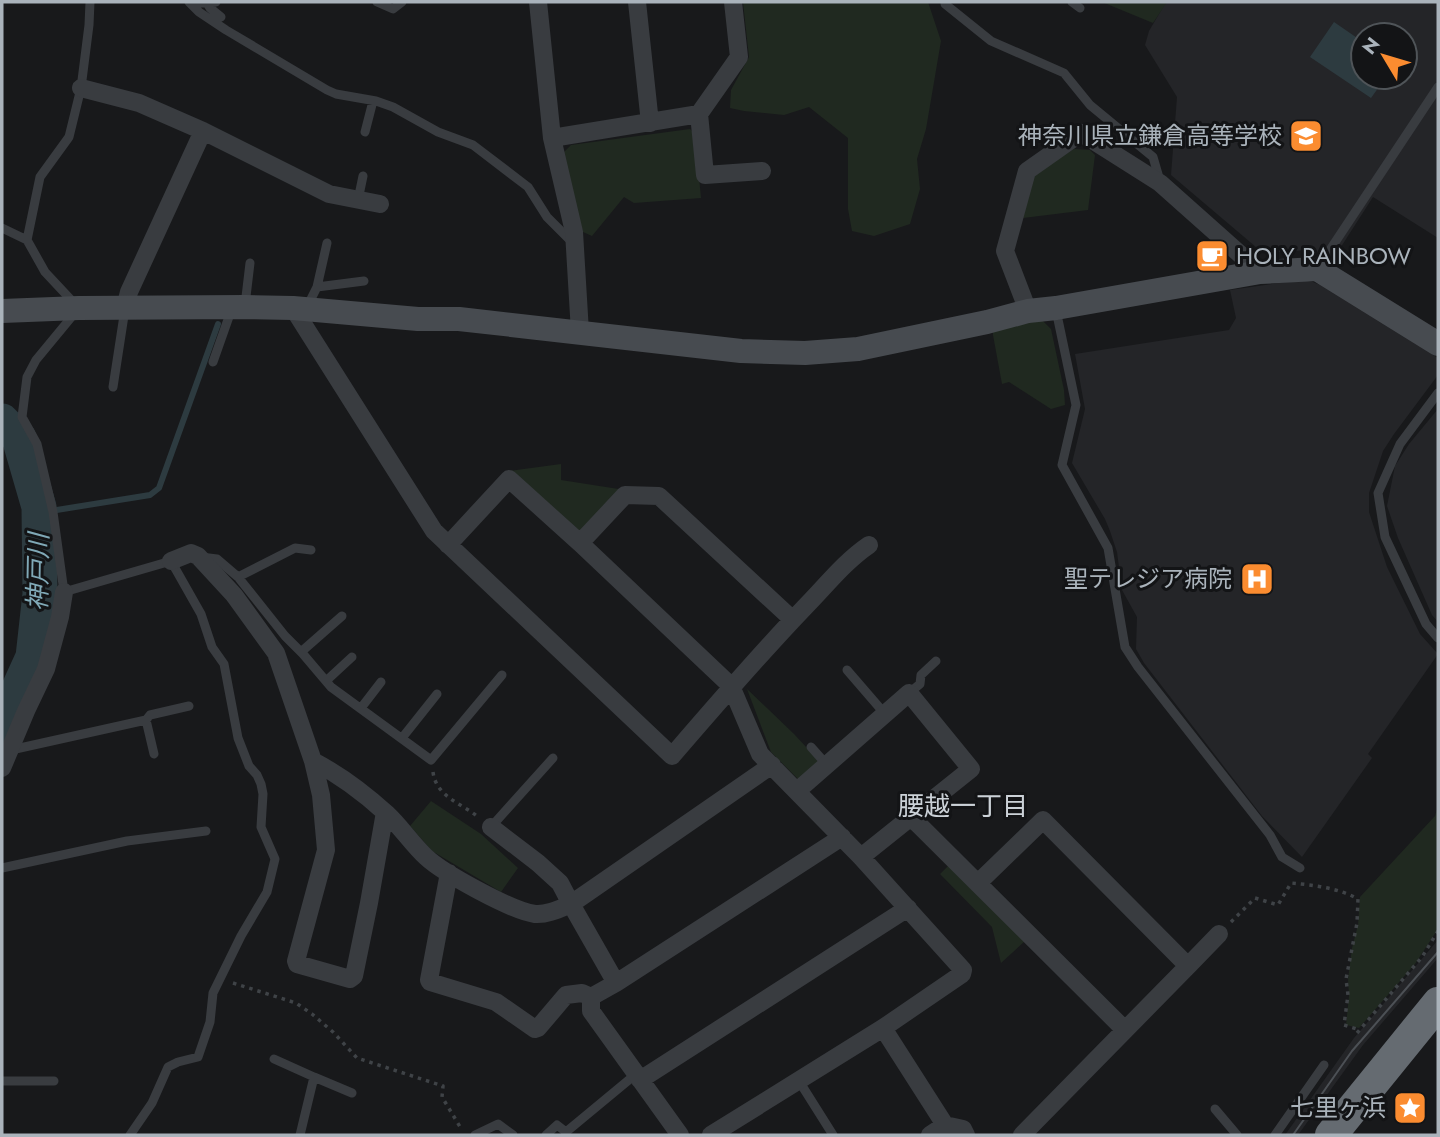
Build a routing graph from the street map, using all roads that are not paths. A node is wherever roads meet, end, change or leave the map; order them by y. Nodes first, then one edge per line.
1 (90, 2) edge
2 (192, 2) edge
3 (216, 2) edge
4 (377, 2) edge
5 (402, 2) edge
6 (538, 2) edge
7 (637, 2) edge
8 (733, 2) edge
9 (945, 2) edge
10 (207, 3) edge
11 (221, 17) dead end
12 (1438, 87) edge
13 (81, 88) junction
14 (373, 101) junction
15 (699, 114) junction
16 (650, 123) junction
17 (203, 131) junction
18 (365, 132) dead end
19 (552, 138) junction
20 (762, 171) dead end
21 (363, 176) dead end
22 (1160, 183) junction
23 (358, 200) junction
24 (380, 204) dead end
25 (2, 228) edge
26 (27, 240) junction
27 (327, 243) dead end
28 (576, 246) junction
29 (250, 263) dead end
30 (1317, 269) junction
31 (1260, 272) junction
32 (364, 281) dead end
33 (305, 301) junction
34 (239, 307) junction
35 (79, 308) junction
36 (125, 308) junction
37 (1056, 308) junction
38 (2, 311) edge
39 (1028, 311) junction
40 (580, 332) junction
41 (1438, 344) edge
42 (213, 362) dead end
43 (113, 387) dead end
44 (1438, 393) edge
45 (580, 543) junction
46 (448, 545) junction
47 (869, 545) dead end
48 (311, 550) dead end
49 (198, 556) junction
50 (171, 561) junction
51 (238, 577) junction
52 (64, 592) junction
53 (342, 615) dead end
54 (793, 620) junction
55 (1438, 638) edge
56 (301, 652) junction
57 (352, 657) dead end
58 (936, 661) dead end
59 (847, 670) dead end
60 (502, 676) dead end
61 (326, 681) junction
62 (382, 682) dead end
63 (731, 686) junction
64 (437, 694) dead end
65 (909, 694) junction
66 (189, 706) dead end
67 (361, 708) junction
68 (885, 714) junction
69 (146, 720) junction
70 (402, 738) junction
71 (811, 747) dead end
72 (9, 750) junction
73 (154, 754) dead end
74 (553, 758) dead end
75 (313, 761) junction
76 (772, 765) junction
77 (827, 765) junction
78 (2, 768) edge
79 (797, 792) junction
80 (385, 812) junction
81 (911, 817) junction
82 (491, 827) joint
83 (206, 831) dead end
84 (842, 838) junction
85 (861, 857) junction
86 (2, 868) edge
87 (1300, 868) dead end
88 (449, 873) junction
89 (978, 883) junction
90 (570, 904) junction
91 (908, 908) junction
92 (1219, 934) road end
93 (1188, 966) junction
94 (615, 983) junction
95 (591, 997) junction
96 (1438, 1003) edge
97 (883, 1028) junction
98 (1125, 1030) junction
99 (274, 1059) dead end
100 (1324, 1065) dead end
101 (314, 1077) junction
102 (638, 1077) junction
103 (2, 1081) edge
104 (54, 1081) dead end
105 (799, 1081) junction
106 (352, 1093) dead end
107 (1216, 1109) dead end
108 (945, 1125) junction
109 (130, 1135) edge
110 (300, 1135) edge
111 (470, 1135) edge
112 (513, 1135) edge
113 (546, 1135) edge
114 (680, 1135) edge
115 (710, 1135) edge
116 (833, 1135) edge
117 (930, 1135) edge
118 (967, 1135) edge
119 (1022, 1135) edge
120 (1237, 1135) edge
121 (1275, 1135) edge
122 (1331, 1135) edge

1 - 13 lane
2 - 10 lane
2 - 14 lane
3 - 10 lane
4 - 5 lane
6 - 19 street
7 - 16 street
8 - 15 street
9 - 22 lane
10 - 11 lane
12 - 30 lane
13 - 17 street
13 - 26 lane
14 - 18 lane
14 - 28 lane
15 - 16 street
15 - 20 street
16 - 19 street
17 - 23 street
17 - 36 street
19 - 28 street
21 - 23 lane
22 - 31 street
22 - 39 street
23 - 24 street
25 - 26 lane
26 - 35 lane
27 - 33 lane
28 - 40 street
29 - 34 lane
30 - 31 street
30 - 41 street
31 - 37 street
32 - 33 lane
33 - 34 street
33 - 40 street
33 - 46 street
34 - 36 street
34 - 42 lane
35 - 36 street
35 - 38 street
35 - 52 lane
36 - 43 lane
37 - 39 street
37 - 87 lane
39 - 40 street
44 - 55 lane
45 - 46 street
45 - 54 street
45 - 63 street
46 - 63 street
47 - 54 street
48 - 51 lane
49 - 50 street
49 - 51 lane
49 - 75 street
50 - 52 lane
50 - 109 lane
51 - 56 lane
52 - 72 street
53 - 56 lane
54 - 63 street
56 - 61 lane
57 - 61 lane
58 - 65 lane
59 - 68 lane
60 - 70 lane
61 - 67 lane
62 - 67 lane
63 - 76 street
64 - 70 lane
65 - 68 street
65 - 81 street
66 - 69 lane
67 - 70 lane
68 - 77 street
69 - 72 lane
69 - 73 lane
71 - 77 lane
72 - 78 street
74 - 82 lane
75 - 80 street
75 - 80 street
76 - 79 street
76 - 90 street
77 - 79 street
79 - 84 street
80 - 88 street
81 - 85 street
81 - 89 street
82 - 90 street
83 - 86 lane
84 - 85 street
84 - 94 street
85 - 91 street
88 - 90 street
88 - 95 street
89 - 93 street
89 - 98 street
90 - 94 street
91 - 97 street
91 - 102 street
92 - 93 street
93 - 98 street
94 - 95 street
95 - 102 street
96 - 122 highway
97 - 105 street
97 - 108 street
98 - 119 street
99 - 101 lane
100 - 121 lane
101 - 106 lane
101 - 110 lane
102 - 113 lane
102 - 114 street
103 - 104 lane
105 - 115 street
105 - 116 lane
107 - 120 lane
108 - 117 street
108 - 118 street
111 - 112 lane

